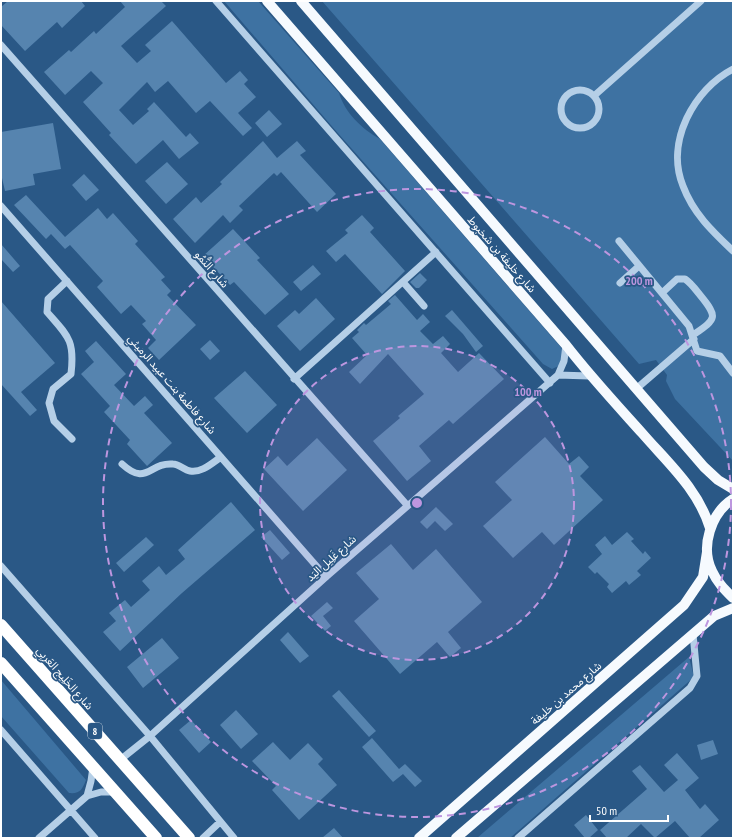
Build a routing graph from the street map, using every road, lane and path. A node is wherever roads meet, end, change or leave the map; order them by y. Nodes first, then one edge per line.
1 (216, 1) edge
2 (267, 1) edge
3 (301, 1) edge
4 (701, 1) edge
5 (1, 45) edge
6 (733, 69) edge
7 (595, 95) junction
8 (1, 206) edge
9 (619, 241) dead end
10 (733, 251) edge
11 (436, 252) junction
12 (639, 266) junction
13 (67, 281) junction
14 (403, 282) junction
15 (620, 283) dead end
16 (662, 293) junction
17 (424, 306) dead end
18 (693, 337) junction
19 (566, 346) junction
20 (733, 373) edge
21 (558, 375) junction
22 (590, 376) junction
23 (294, 379) junction
24 (550, 383) junction
25 (636, 389) junction
26 (72, 439) dead end
27 (221, 457) junction
28 (122, 464) dead end
29 (733, 489) edge
30 (733, 499) edge
31 (407, 506) junction
32 (710, 528) junction
33 (707, 552) junction
34 (1, 566) edge
35 (326, 577) junction
36 (733, 598) edge
37 (733, 608) edge
38 (1, 625) edge
39 (693, 634) junction
40 (1, 663) edge
41 (1, 730) edge
42 (150, 736) junction
43 (120, 760) junction
44 (93, 767) junction
45 (115, 792) junction
46 (87, 796) junction
47 (70, 810) junction
48 (220, 822) junction
49 (39, 838) edge
50 (95, 838) edge
51 (156, 838) edge
52 (189, 838) edge
53 (202, 838) edge
54 (234, 838) edge
55 (419, 838) edge
56 (456, 838) edge
57 (518, 838) edge

1 - 11 street
2 - 19 main road, شارع خليفة بن شخبوط
3 - 25 main road, شارع خليفة بن شخبوط
4 - 7 street
5 - 23 street, شارع النُّمُو
6 - 10 street
7 - 7 street
8 - 13 street, شارع فاطمة بنت عبيد الرميثي
9 - 12 street
11 - 14 street
11 - 24 street
12 - 15 street
12 - 16 street
13 - 26 street
13 - 27 street, شارع فاطمة بنت عبيد الرميثي
14 - 17 street
14 - 23 street
16 - 18 street
16 - 18 street
18 - 20 street
18 - 25 street
19 - 21 street, شارع غَلِيل اليَد
19 - 22 main road, شارع خليفة بن شخبوط
21 - 22 street
21 - 24 street, شارع غَلِيل اليَد
22 - 32 main road, شارع خليفة بن شخبوط
23 - 31 street, شارع النُّمُو
24 - 31 street, شارع غَلِيل اليَد
25 - 29 main road, شارع خليفة بن شخبوط
27 - 28 street
27 - 35 street, شارع فاطمة بنت عبيد الرميثي
30 - 32 main road
31 - 35 street, شارع غَلِيل اليَد
32 - 33 main road, شارع محمد بن خليفة
33 - 36 main road
33 - 55 main road, شارع محمد بن خليفة
34 - 42 street
35 - 42 street, شارع غَلِيل اليَد
37 - 39 main road
38 - 43 highway, شارع الخَلِيج العَربِي / 8
39 - 56 main road
39 - 57 street
40 - 44 highway, 8
41 - 47 street
42 - 43 street, شارع غَلِيل اليَد
42 - 48 street
43 - 52 highway, شارع الخَلِيج العَربِي / 8
44 - 45 highway, 8
44 - 46 street
45 - 46 street
45 - 51 highway, 8
46 - 47 street
47 - 49 street
47 - 50 street
48 - 53 street
48 - 54 street

